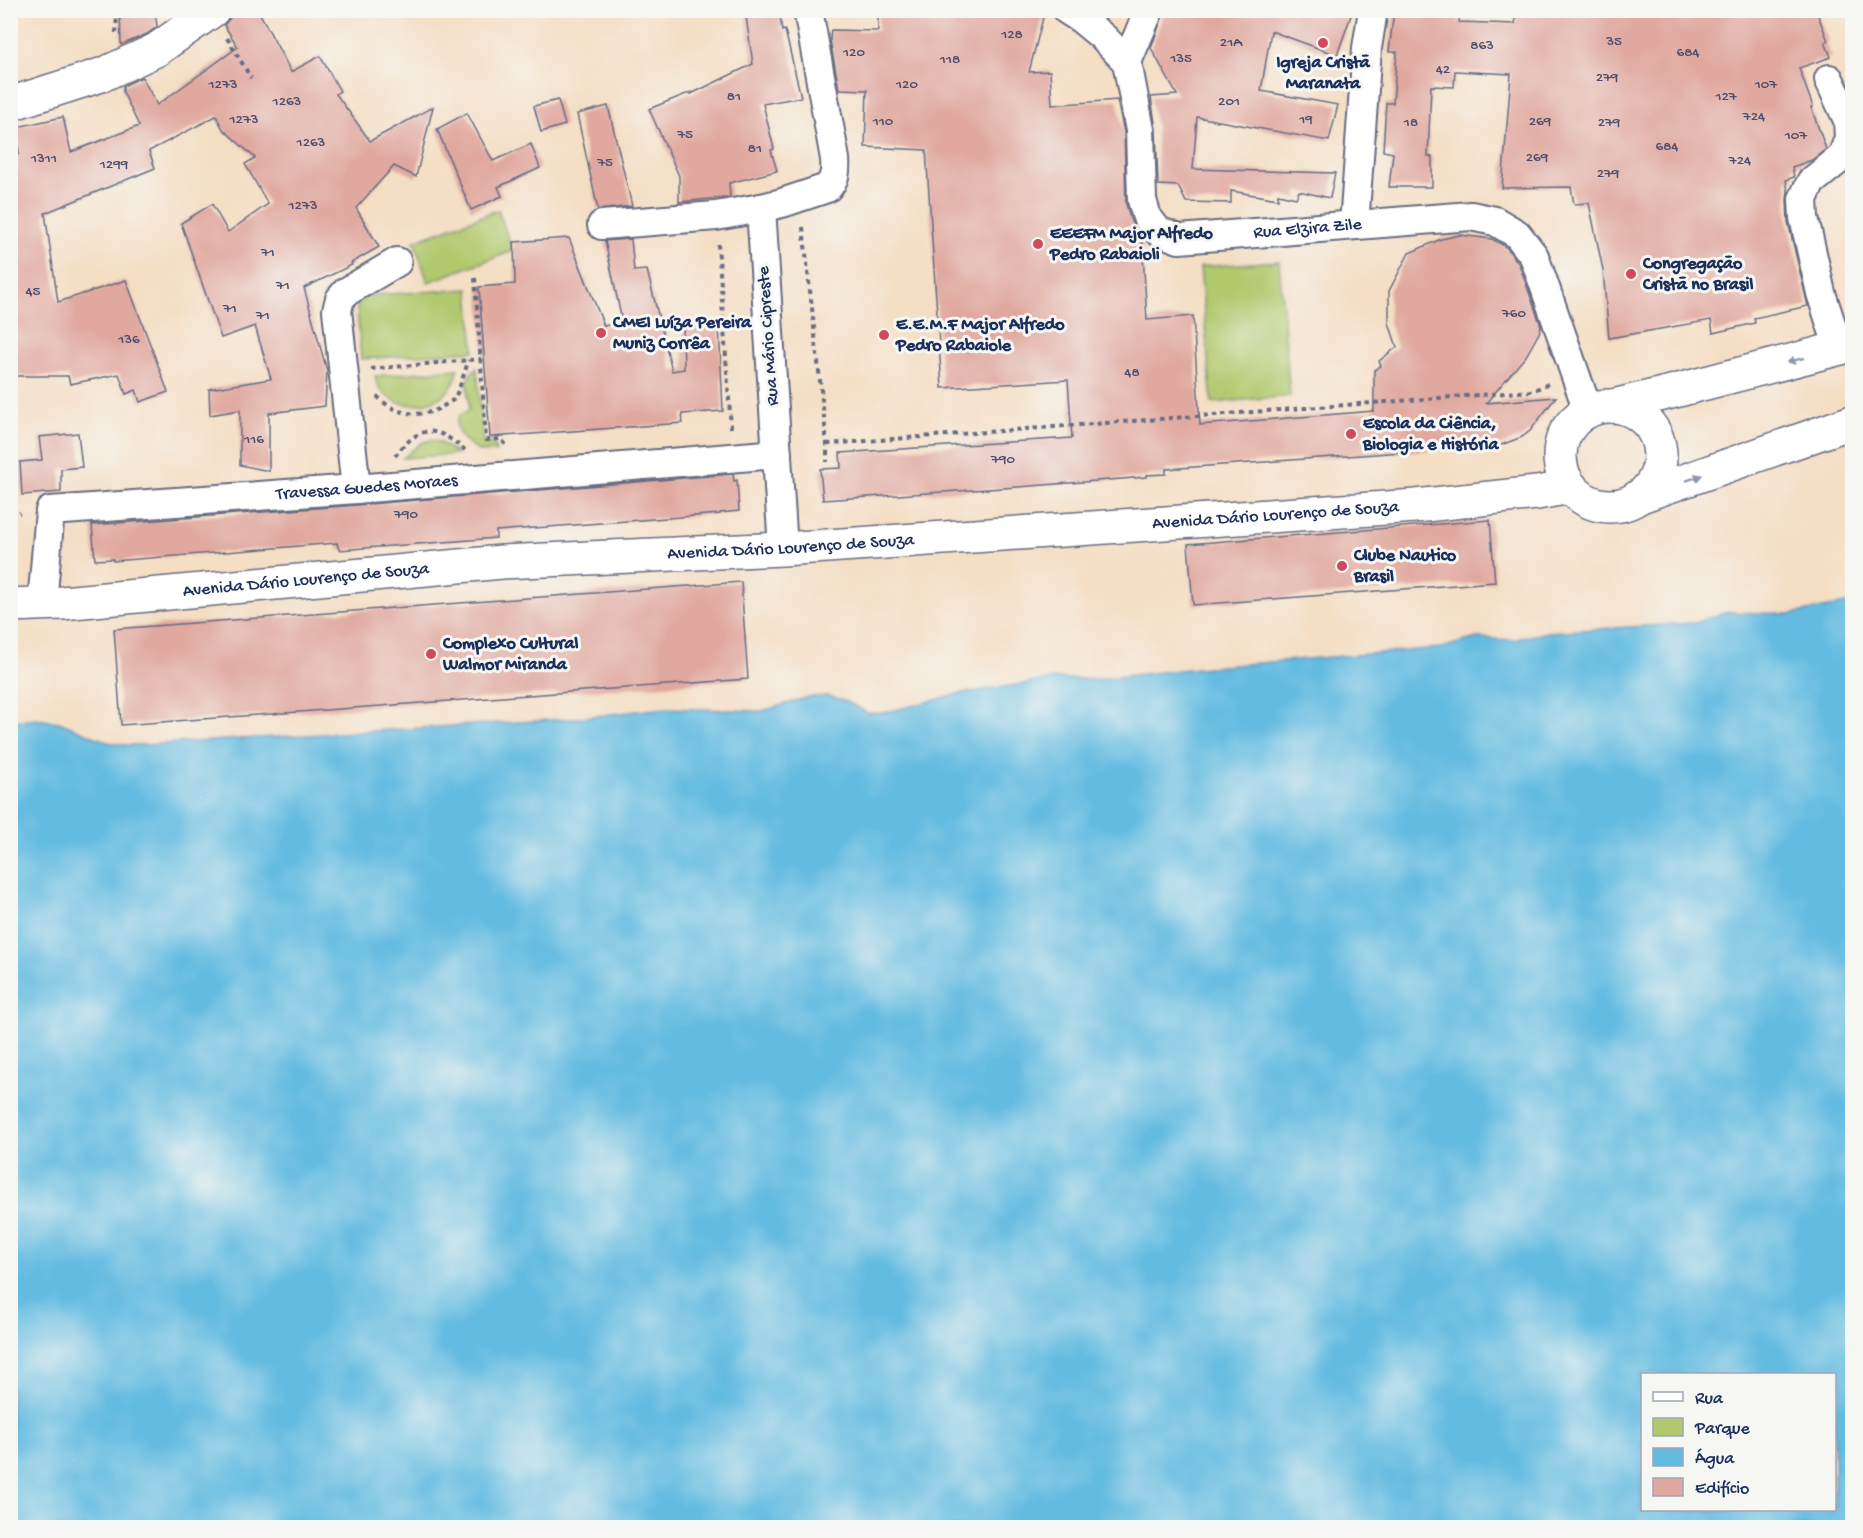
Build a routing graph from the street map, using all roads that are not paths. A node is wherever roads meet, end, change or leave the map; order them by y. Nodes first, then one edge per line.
1 (808, 10) edge
2 (1067, 10) edge
3 (1149, 10) edge
4 (1373, 10) edge
5 (220, 24) edge
6 (1127, 62) junction
7 (1829, 79) dead end
8 (11, 103) edge
9 (761, 208) junction
10 (602, 225) dead end
11 (1354, 225) junction
12 (397, 262) dead end
13 (1846, 347) edge
14 (1601, 408) junction
15 (1852, 422) edge
16 (777, 454) junction
17 (1571, 487) junction
18 (356, 489) junction
19 (1638, 497) junction
20 (783, 549) junction
21 (26, 605) edge

1 - 9 street
2 - 6 street
3 - 6 street
4 - 11 street
5 - 8 street
6 - 11 street, Rua Elzira Zile
7 - 13 street
9 - 10 street
9 - 16 street, Rua Mário Cipreste
11 - 14 street, Rua Elzira Zile
12 - 18 street
13 -> 14 street
14 - 17 street
14 - 19 street
19 -> 15 street
16 - 18 street, Travessa Guedes Moraes
16 - 20 street, Rua Mário Cipreste
17 - 19 street
17 - 20 street, Avenida Dário Lourenço de Souza
18 - 21 street, Travessa Guedes Moraes
20 - 21 street, Avenida Dário Lourenço de Souza

